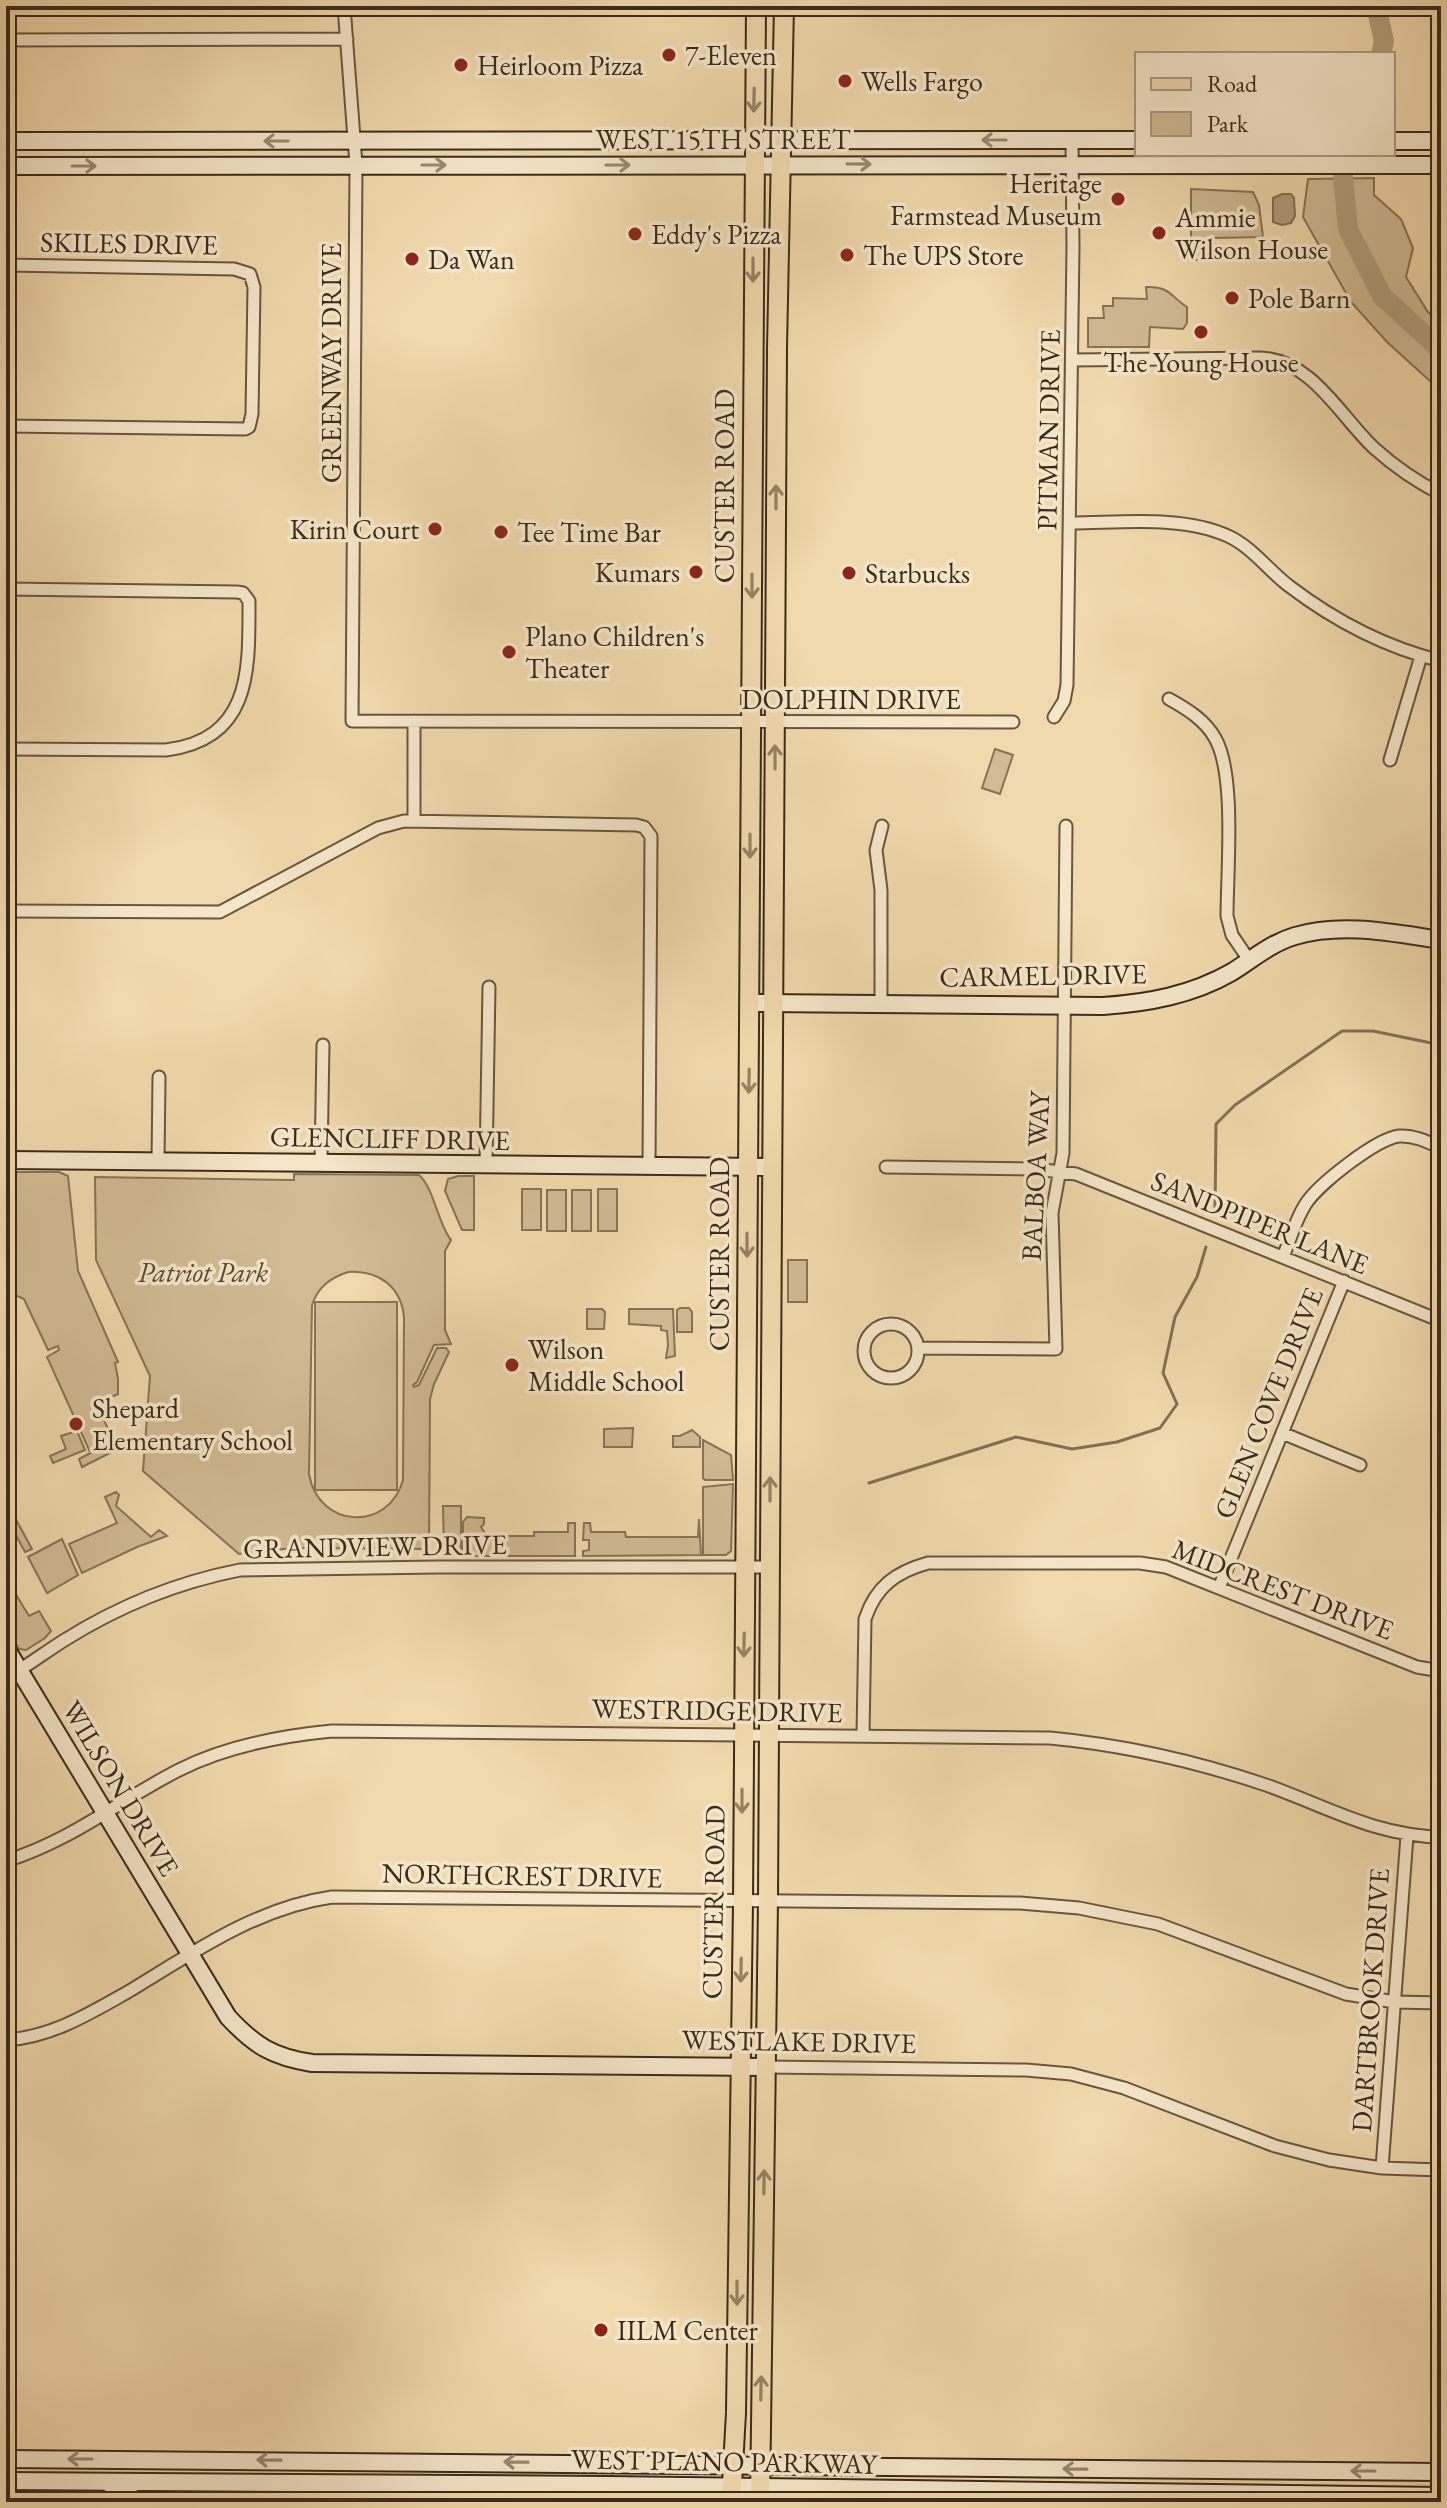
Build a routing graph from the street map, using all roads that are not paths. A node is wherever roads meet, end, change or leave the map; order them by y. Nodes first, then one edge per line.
1 (344, 6) edge
2 (756, 6) edge
3 (784, 6) edge
4 (347, 39) junction
5 (6, 40) edge
6 (753, 139) junction
7 (782, 139) junction
8 (354, 140) junction
9 (1072, 140) junction
10 (1135, 140) edge
11 (6, 141) edge
12 (1395, 141) edge
13 (1441, 141) edge
14 (1305, 159) edge
15 (753, 164) junction
16 (781, 164) junction
17 (1072, 164) junction
18 (356, 165) junction
19 (1441, 165) edge
20 (6, 166) edge
21 (6, 265) edge
22 (753, 348) junction
23 (777, 348) junction
24 (1072, 360) junction
25 (6, 426) edge
26 (1441, 494) edge
27 (1071, 523) junction
28 (752, 541) junction
29 (775, 541) junction
30 (6, 589) edge
31 (1421, 656) junction
32 (1441, 661) edge
33 (1169, 699) dead end
34 (1054, 717) dead end
35 (352, 721) joint
36 (414, 721) junction
37 (1013, 722) dead end
38 (751, 723) junction
39 (775, 723) junction
40 (6, 749) edge
41 (1390, 760) dead end
42 (414, 820) junction
43 (882, 826) dead end
44 (1066, 826) dead end
45 (6, 911) edge
46 (1441, 940) edge
47 (1249, 960) junction
48 (489, 987) dead end
49 (750, 1003) junction
50 (774, 1003) junction
51 (881, 1003) junction
52 (1064, 1004) junction
53 (323, 1045) dead end
54 (159, 1077) dead end
55 (1441, 1148) edge
56 (6, 1160) edge
57 (158, 1162) junction
58 (321, 1163) junction
59 (486, 1165) junction
60 (649, 1167) junction
61 (748, 1167) junction
62 (773, 1167) junction
63 (886, 1167) dead end
64 (1060, 1170) junction
65 (1283, 1257) junction
66 (1344, 1281) junction
67 (1441, 1321) edge
68 (918, 1348) junction
69 (1282, 1433) junction
70 (1360, 1465) dead end
71 (745, 1567) junction
72 (770, 1567) junction
73 (1219, 1588) junction
74 (6, 1648) edge
75 (1441, 1671) edge
76 (12, 1674) edge
77 (742, 1734) junction
78 (768, 1735) junction
79 (863, 1736) junction
80 (106, 1813) junction
81 (1407, 1836) junction
82 (1441, 1837) edge
83 (6, 1861) edge
84 (743, 1902) junction
85 (768, 1902) junction
86 (190, 1955) junction
87 (1395, 2002) junction
88 (1441, 2003) edge
89 (6, 2040) edge
90 (739, 2067) junction
91 (766, 2067) junction
92 (1382, 2168) junction
93 (1441, 2170) edge
94 (6, 2459) edge
95 (153, 2459) junction
96 (734, 2465) junction
97 (760, 2466) junction
98 (1133, 2470) junction
99 (1441, 2472) edge
100 (6, 2481) edge
101 (103, 2481) junction
102 (152, 2481) junction
103 (1040, 2492) junction
104 (732, 2494) edge
105 (760, 2494) edge
106 (1441, 2496) edge
107 (137, 2502) edge

1 - 4 street, GREENWAY DRIVE
2 -> 6 main road, CUSTER ROAD
3 - 7 main road, CUSTER ROAD
4 - 5 street
4 - 8 street, GREENWAY DRIVE
6 - 7 main road, WEST 15TH STREET
6 - 8 main road, WEST 15TH STREET
6 - 15 main road, CUSTER ROAD
9 -> 7 main road, WEST 15TH STREET
7 - 16 main road, CUSTER ROAD
8 -> 11 main road, WEST 15TH STREET
8 - 18 street, GREENWAY DRIVE
9 - 10 main road, WEST 15TH STREET
9 - 17 street, PITMAN DRIVE
12 - 13 main road
14 - 17 main road, WEST 15TH STREET
14 - 19 main road, WEST 15TH STREET
15 - 16 main road, WEST 15TH STREET
18 -> 15 main road, WEST 15TH STREET
15 -> 22 main road, CUSTER ROAD
16 -> 17 main road, WEST 15TH STREET
16 - 23 main road, CUSTER ROAD
17 - 24 street, PITMAN DRIVE
20 -> 18 main road, WEST 15TH STREET
18 - 35 street, GREENWAY DRIVE
21 - 25 street, SKILES DRIVE
22 - 23 main road
22 - 28 main road, CUSTER ROAD
29 -> 23 main road, CUSTER ROAD
24 - 26 street
24 - 27 street, PITMAN DRIVE
27 - 31 street
27 - 34 street, PITMAN DRIVE
28 - 29 main road
28 -> 38 main road, CUSTER ROAD
29 - 39 main road, CUSTER ROAD
30 - 40 street
31 - 32 street
31 - 41 street
33 - 47 street
35 - 36 street, DOLPHIN DRIVE
36 - 38 street, DOLPHIN DRIVE
36 - 42 street
37 - 39 street, DOLPHIN DRIVE
38 - 39 street, DOLPHIN DRIVE
38 -> 49 main road, CUSTER ROAD
50 -> 39 main road, CUSTER ROAD
42 - 45 street
42 - 60 street
43 - 51 street
44 - 52 street, BALBOA WAY
46 - 47 main road, CARMEL DRIVE
47 - 52 main road, CARMEL DRIVE
48 - 59 street
49 - 50 main road, CARMEL DRIVE
49 -> 61 main road, CUSTER ROAD
50 - 51 main road, CARMEL DRIVE
50 - 62 main road, CUSTER ROAD
51 - 52 main road, CARMEL DRIVE
52 - 64 street, BALBOA WAY
53 - 58 street
54 - 57 street
55 - 65 street
56 - 57 main road, GLENCLIFF DRIVE
57 - 58 main road, GLENCLIFF DRIVE
58 - 59 main road, GLENCLIFF DRIVE
59 - 60 main road, GLENCLIFF DRIVE
60 - 61 main road, GLENCLIFF DRIVE
61 - 62 main road, GLENCLIFF DRIVE
61 -> 71 main road, CUSTER ROAD
72 -> 62 main road, CUSTER ROAD
63 - 64 street
64 - 65 street, SANDPIPER LANE
64 - 68 street, BALBOA WAY
65 - 66 street, SANDPIPER LANE
66 - 67 street, SANDPIPER LANE
66 - 69 street, GLEN COVE DRIVE
68 - 68 street
69 - 70 street
69 - 73 street, GLEN COVE DRIVE
71 - 72 street, GRANDVIEW DRIVE
71 - 76 street, GRANDVIEW DRIVE
71 -> 77 main road, CUSTER ROAD
72 - 78 main road, CUSTER ROAD
73 - 75 street, MIDCREST DRIVE
73 - 79 street, MIDCREST DRIVE
74 - 76 main road, WILSON DRIVE
76 - 80 main road, WILSON DRIVE
77 - 78 street, WESTRIDGE DRIVE
77 - 80 street, WESTRIDGE DRIVE
77 -> 84 main road, CUSTER ROAD
78 - 79 street, WESTRIDGE DRIVE
78 - 85 main road, CUSTER ROAD
79 - 81 street, WESTRIDGE DRIVE
80 - 83 street, WESTRIDGE DRIVE
80 - 86 main road, WILSON DRIVE
81 - 82 street, WESTRIDGE DRIVE
81 - 87 street, DARTBROOK DRIVE
84 - 85 street, NORTHCREST DRIVE
84 - 86 street, NORTHCREST DRIVE
84 -> 90 main road, CUSTER ROAD
85 - 87 street, NORTHCREST DRIVE
85 - 91 main road, CUSTER ROAD
86 - 89 street, NORTHCREST DRIVE
86 - 90 main road, WESTLAKE DRIVE
87 - 88 street, NORTHCREST DRIVE
87 - 92 street, DARTBROOK DRIVE
90 - 91 main road, WESTLAKE DRIVE
90 -> 96 main road, CUSTER ROAD
91 - 92 street, WESTLAKE DRIVE
97 -> 91 main road, CUSTER ROAD
92 - 93 street, WESTLAKE DRIVE
95 -> 94 main road, WEST PLANO PARKWAY
96 -> 95 main road, WEST PLANO PARKWAY
95 - 102 main road
96 - 97 main road, WEST PLANO PARKWAY
96 - 104 main road, CUSTER ROAD
98 -> 97 main road, WEST PLANO PARKWAY
97 - 105 main road, CUSTER ROAD
99 -> 98 main road, WEST PLANO PARKWAY
98 - 103 main road
100 - 101 main road, WEST PLANO PARKWAY
101 - 102 main road, WEST PLANO PARKWAY
101 - 107 main road
102 - 104 main road, WEST PLANO PARKWAY
103 - 105 main road, WEST PLANO PARKWAY
103 - 106 main road, WEST PLANO PARKWAY
104 - 105 main road, WEST PLANO PARKWAY

